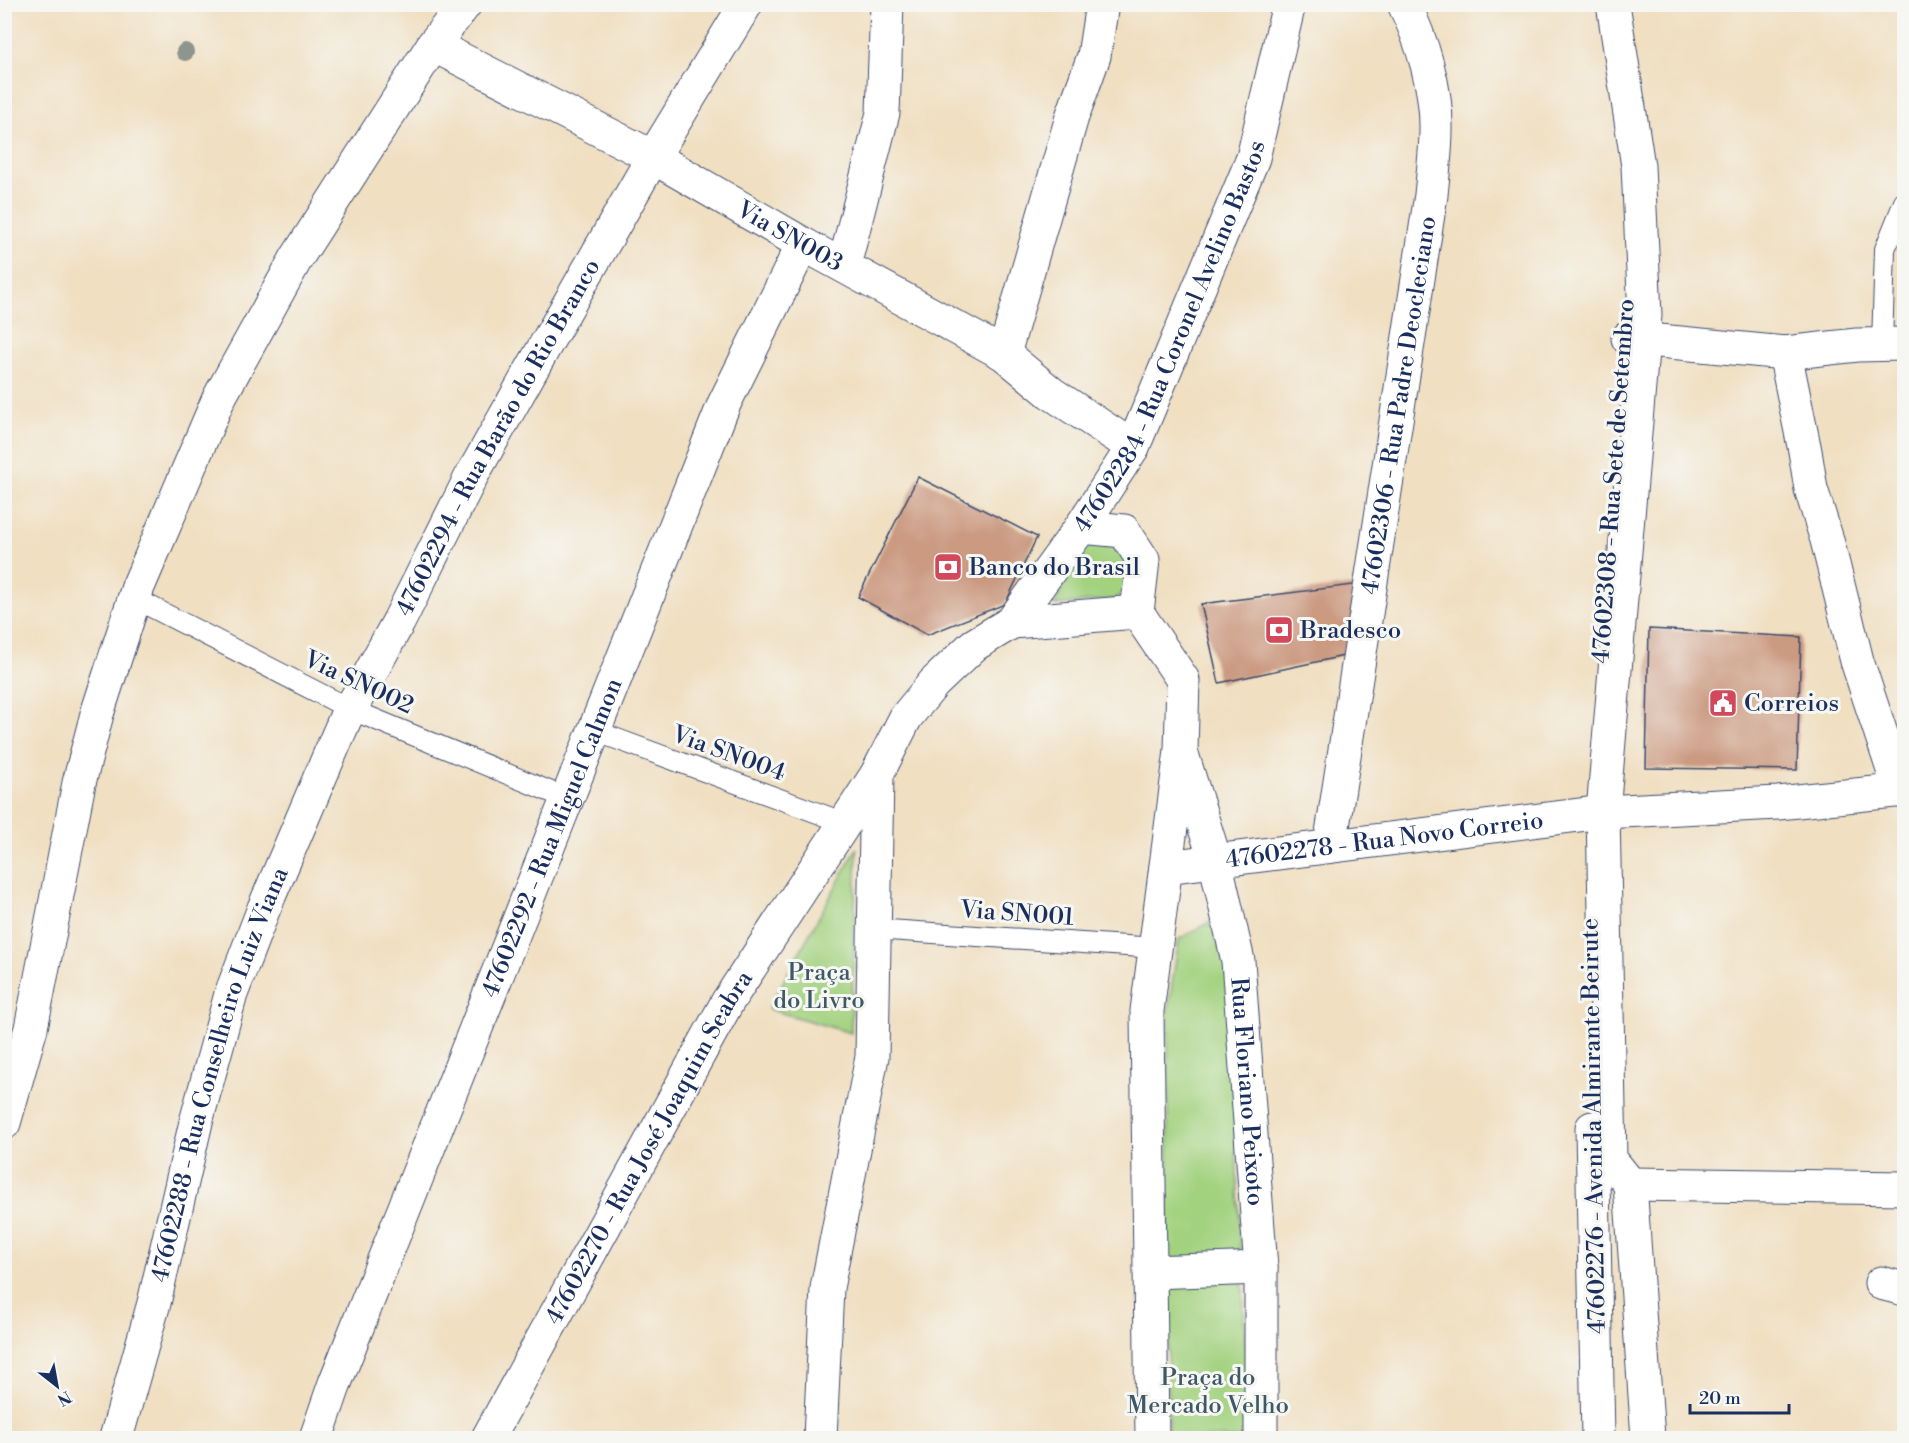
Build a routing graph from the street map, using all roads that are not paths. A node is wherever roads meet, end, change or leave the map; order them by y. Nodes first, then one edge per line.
1 (465, 4) edge
2 (746, 4) edge
3 (886, 4) edge
4 (1102, 4) edge
5 (1289, 4) edge
6 (1404, 4) edge
7 (1596, 4) edge
8 (1613, 4) edge
9 (434, 45) junction
10 (653, 157) junction
11 (1905, 202) edge
12 (803, 244) junction
13 (844, 266) junction
14 (1636, 339) junction
15 (1893, 344) edge
16 (1785, 353) junction
17 (1004, 354) junction
18 (1133, 447) junction
19 (1081, 527) junction
20 (134, 598) junction
21 (1137, 612) junction
22 (1012, 622) junction
23 (348, 714) junction
24 (595, 731) junction
25 (1181, 751) junction
26 (878, 774) junction
27 (1903, 789) edge
28 (568, 799) junction
29 (1596, 813) junction
30 (845, 823) junction
31 (1330, 846) junction
32 (1215, 860) junction
33 (1166, 867) junction
34 (874, 929) junction
35 (1156, 948) junction
36 (4, 1124) edge
37 (1601, 1159) junction
38 (1630, 1184) junction
39 (1905, 1188) edge
40 (1261, 1268) junction
41 (1151, 1272) junction
42 (116, 1438) edge
43 (316, 1438) edge
44 (488, 1438) edge
45 (820, 1438) edge
46 (1152, 1438) edge
47 (1261, 1438) edge
48 (1598, 1438) edge
49 (1648, 1438) edge

1 - 9 street
2 - 10 street, 47602294 - Rua Barão do Rio Branco
3 - 13 street
4 - 17 street
5 - 18 street, 47602284 - Rua Coronel Avelino Bastos
6 - 31 street, 47602306 - Rua Padre Deocleciano
7 - 14 street, 47602308 - Rua Sete de Setembro
8 - 14 street
9 - 10 street, Via SN003
9 - 20 street
10 - 12 street, Via SN003
10 - 23 street, 47602294 - Rua Barão do Rio Branco
11 - 15 lane
12 - 13 street, Via SN003
12 - 24 street, 47602292 - Rua Miguel Calmon
13 - 17 street, Via SN003
14 - 16 street
14 - 29 street
14 - 29 street, 47602308 - Rua Sete de Setembro
15 - 16 street
16 - 27 street
17 - 18 street, Via SN003
18 - 19 street, 47602284 - Rua Coronel Avelino Bastos
19 - 21 street
19 - 22 street, 47602284 - Rua Coronel Avelino Bastos
20 - 23 lane, Via SN002
20 - 36 street
21 - 22 street
21 - 25 street, Rua Floriano Peixoto
22 - 26 street, 47602284 - Rua Coronel Avelino Bastos
23 - 28 lane, Via SN002
23 - 42 street, 47602288 - Rua Conselheiro Luiz Viana
24 - 28 street, 47602292 - Rua Miguel Calmon
24 - 30 lane, Via SN004
25 - 32 street, Rua Floriano Peixoto
25 - 33 street, Rua Floriano Peixoto
26 - 30 street, 47602270 - Rua José Joaquim Seabra
26 - 34 street
27 - 29 street, 47602278 - Rua Novo Correio
28 - 43 street, 47602292 - Rua Miguel Calmon
29 - 31 street, 47602278 - Rua Novo Correio
29 - 37 street, 47602276 - Avenida Almirante Beirute
30 - 44 street, 47602270 - Rua José Joaquim Seabra
31 - 32 street, 47602278 - Rua Novo Correio
32 - 33 street, 47602278 - Rua Novo Correio
32 - 40 street, Rua Floriano Peixoto
33 - 35 street, Rua Floriano Peixoto
34 - 35 lane, Via SN001
34 - 45 street
35 - 41 street, Rua Floriano Peixoto
37 - 38 street
37 - 48 street, 47602276 - Avenida Almirante Beirute
38 - 39 street
38 - 49 street
40 - 41 street
40 - 47 street, Rua Floriano Peixoto
41 - 46 street, Rua Floriano Peixoto

